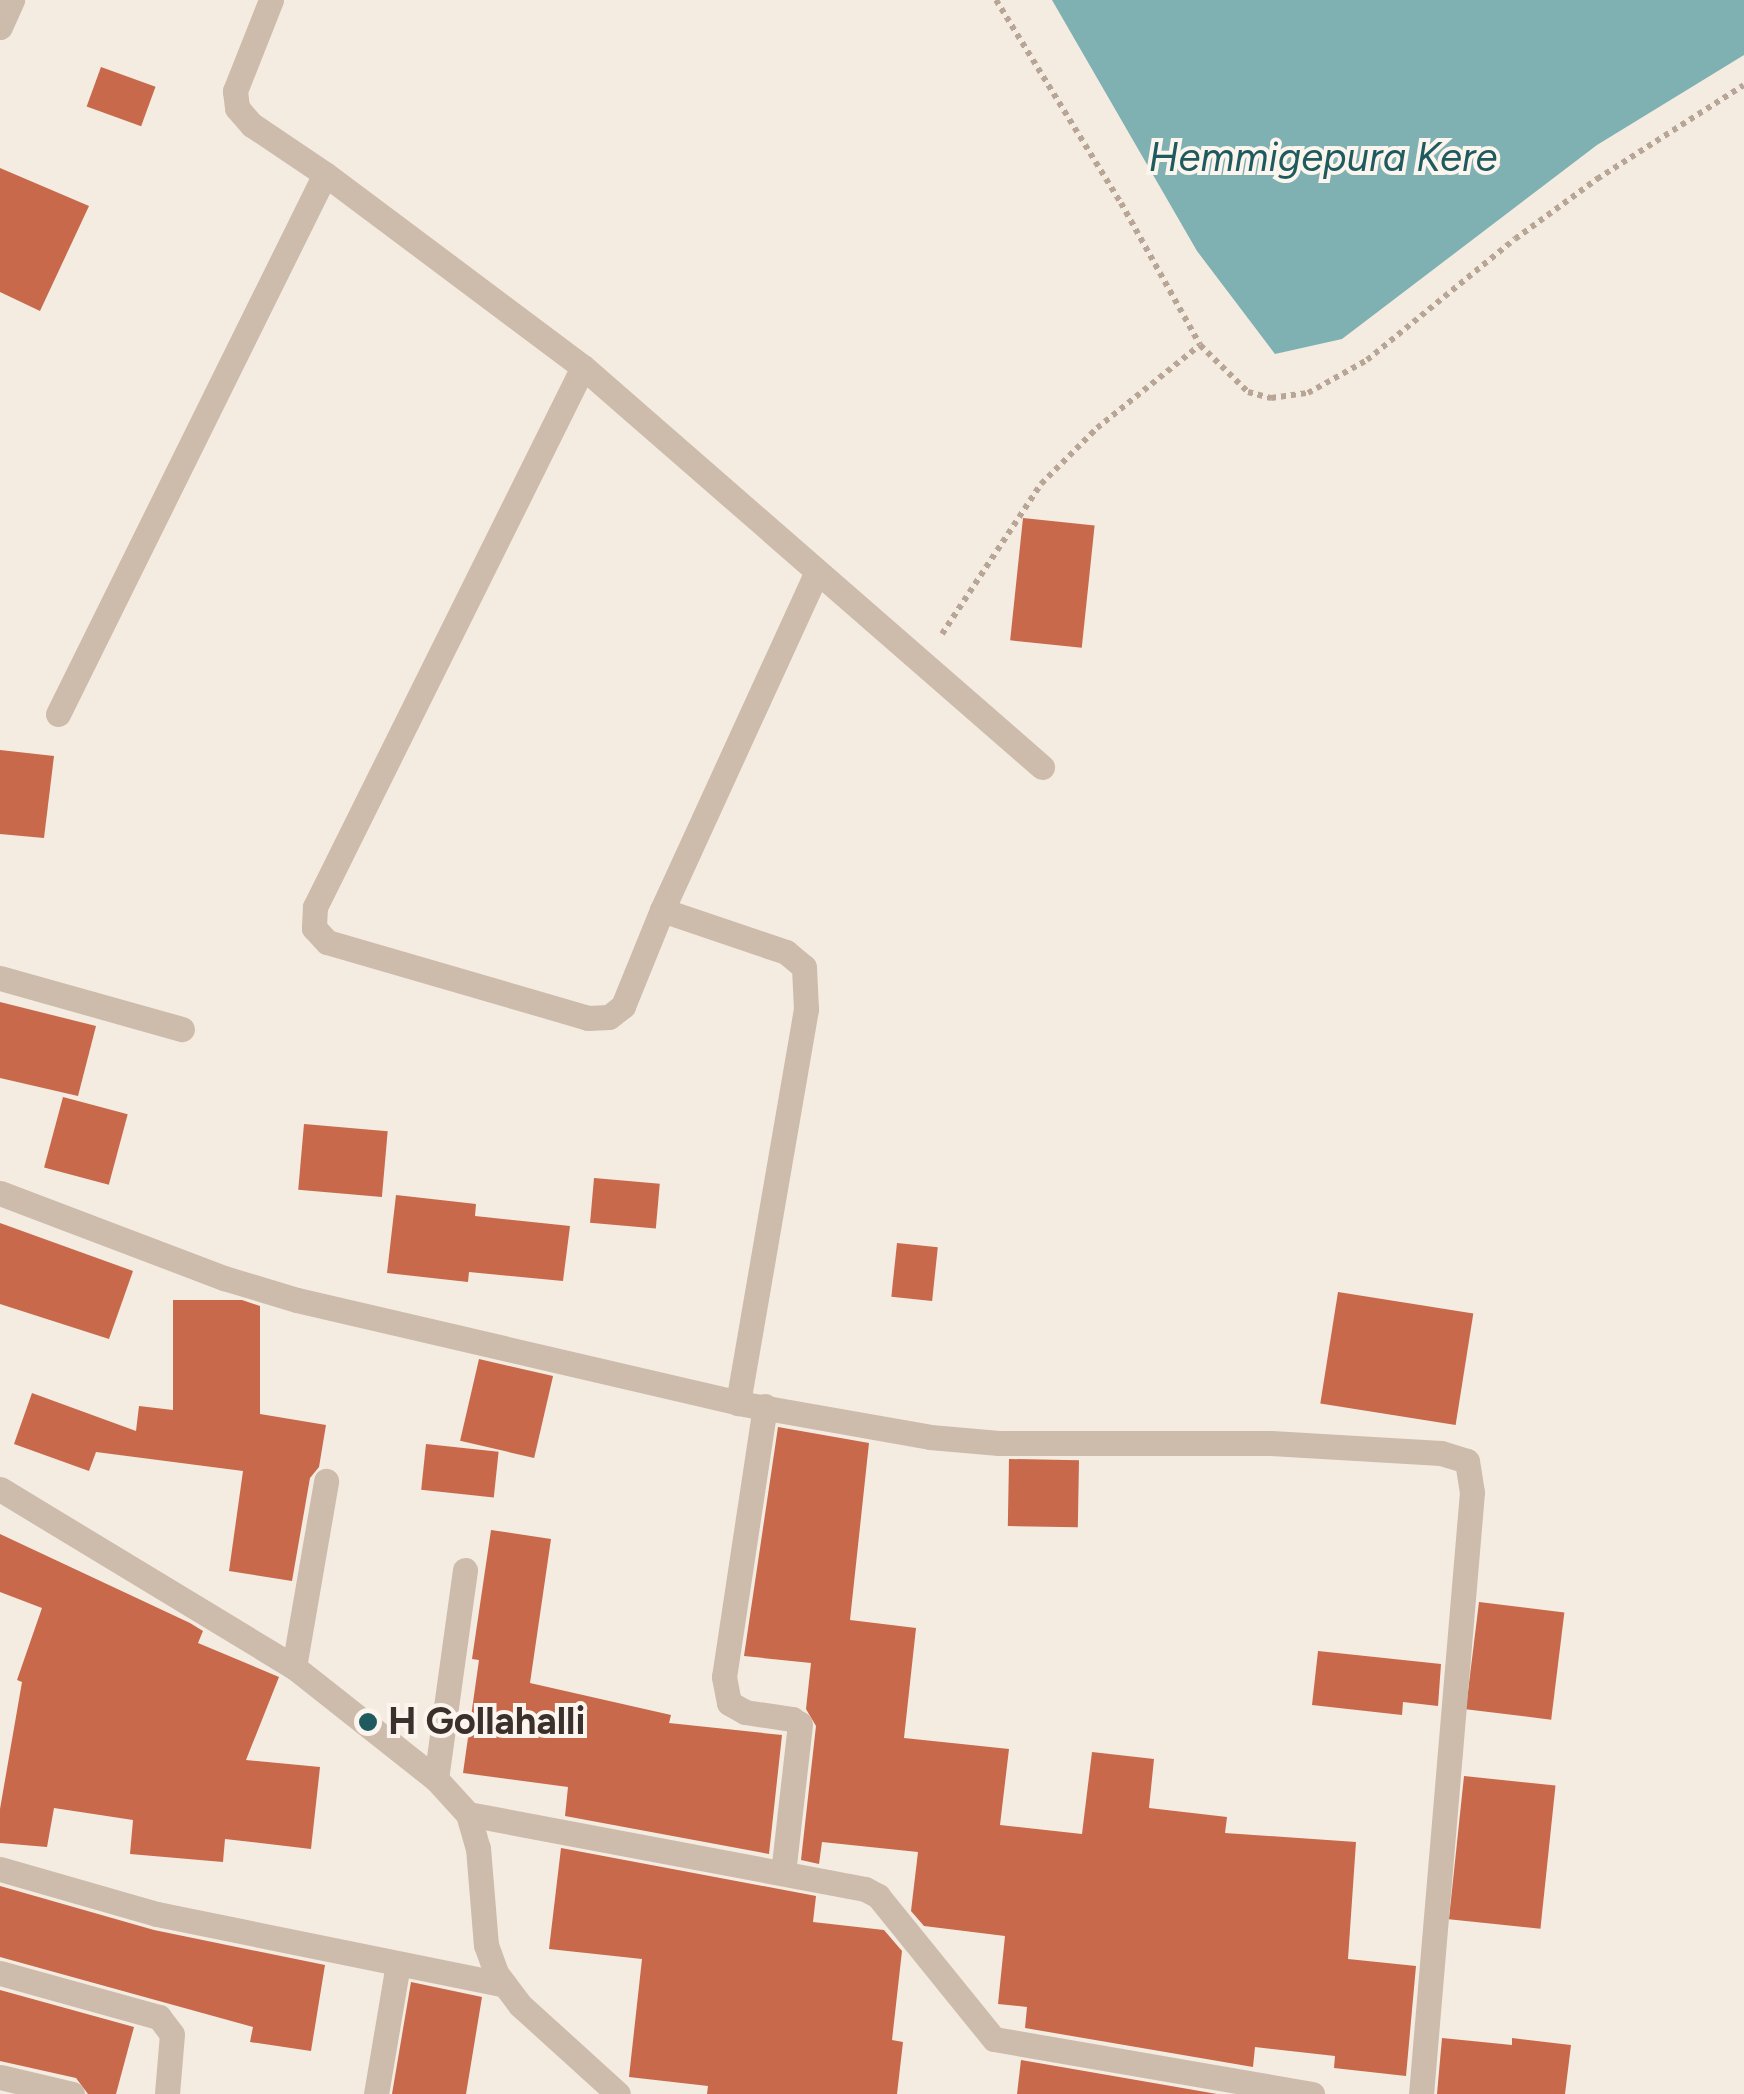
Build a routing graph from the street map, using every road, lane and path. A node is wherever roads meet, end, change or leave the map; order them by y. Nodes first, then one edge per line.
1 (12, 0) edge
2 (271, 0) edge
3 (996, 0) edge
4 (0, 26) edge
5 (1744, 85) edge
6 (326, 174) junction
7 (1200, 346) junction
8 (583, 367) junction
9 (816, 573) junction
10 (923, 665) junction
11 (58, 714) dead end
12 (1042, 767) dead end
13 (662, 910) junction
14 (0, 978) edge
15 (182, 1028) dead end
16 (0, 1193) edge
17 (738, 1403) junction
18 (765, 1406) junction
19 (326, 1481) dead end
20 (0, 1489) edge
21 (465, 1570) dead end
22 (294, 1667) junction
23 (436, 1779) junction
24 (468, 1814) junction
25 (0, 1869) edge
26 (783, 1873) junction
27 (398, 1964) junction
28 (0, 1973) edge
29 (504, 1985) junction
30 (0, 2077) edge
31 (72, 2094) edge
32 (167, 2094) edge
33 (376, 2094) edge
34 (618, 2094) edge
35 (1312, 2094) edge
36 (1420, 2094) edge

1 - 4 street
2 - 6 street
3 - 7 path
5 - 7 path
6 - 8 street
6 - 11 street
7 - 10 path
8 - 9 street
8 - 13 street
9 - 10 street
9 - 13 street
10 - 12 street
13 - 17 street
14 - 15 street
16 - 17 street
17 - 18 street
18 - 26 street
18 - 36 street
19 - 22 street
20 - 22 street
21 - 23 street
22 - 23 street
23 - 24 street
24 - 26 street
24 - 29 street
25 - 27 street
26 - 35 street
27 - 29 street
27 - 33 street
28 - 32 street
29 - 34 street
30 - 31 street

